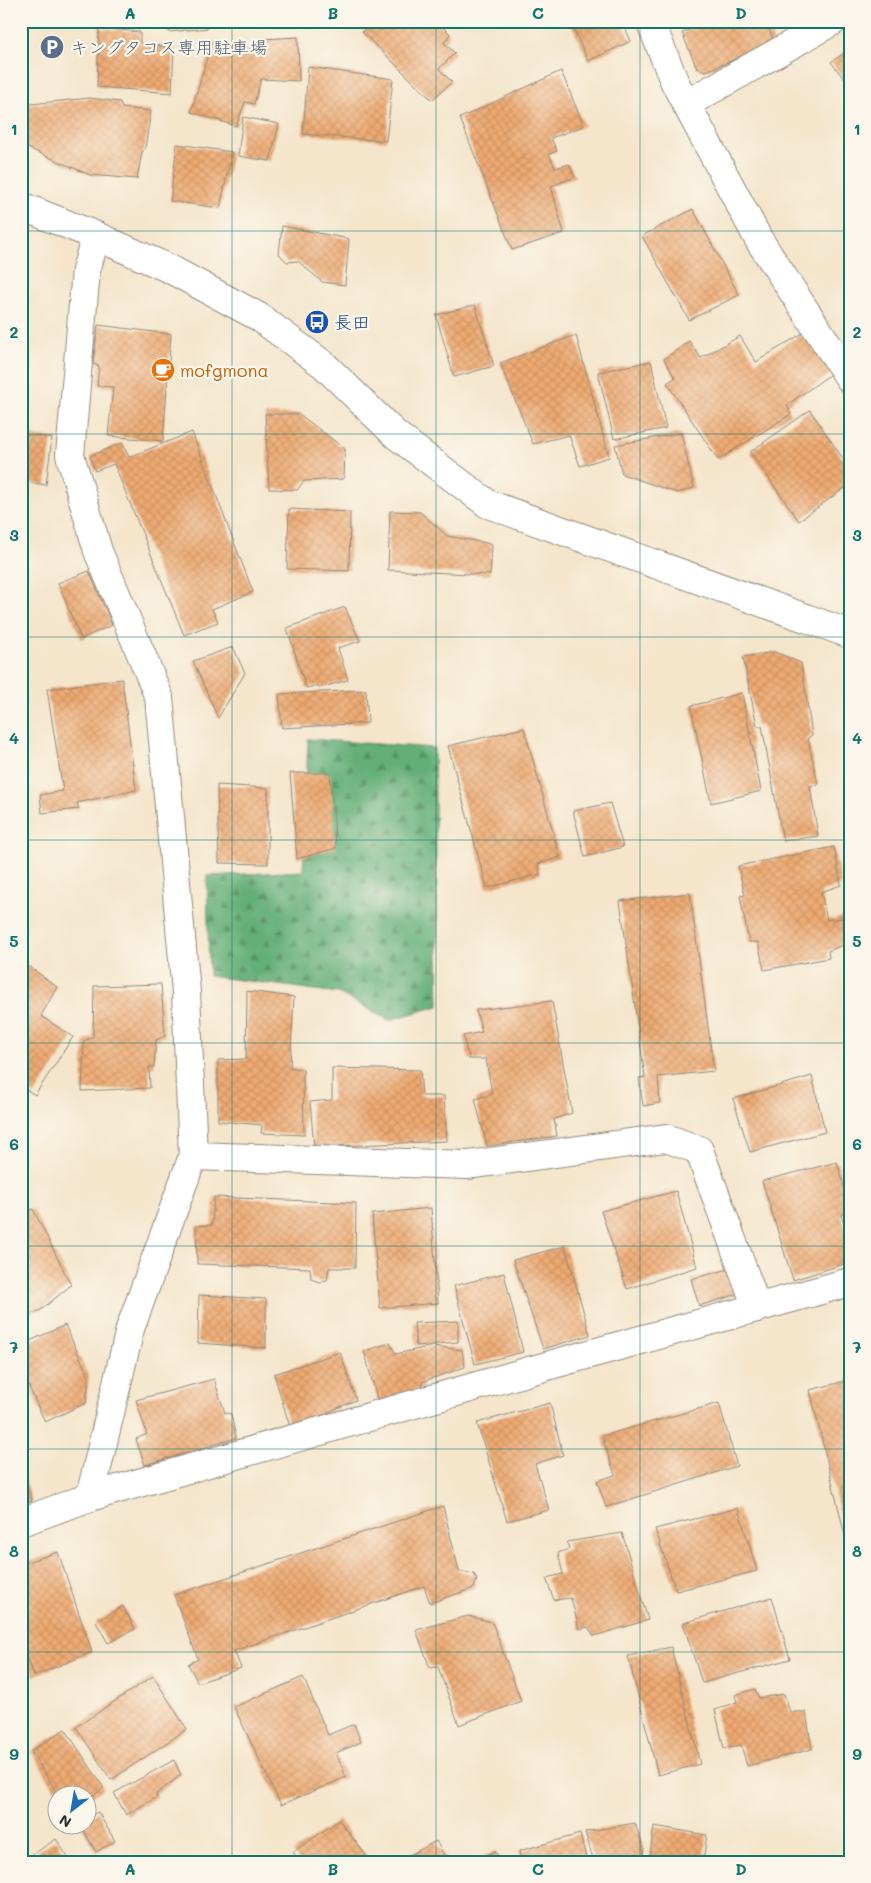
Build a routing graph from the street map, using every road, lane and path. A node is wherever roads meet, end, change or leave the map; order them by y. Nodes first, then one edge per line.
1 (650, 21) edge
2 (833, 21) edge
3 (686, 104) junction
4 (21, 206) edge
5 (96, 236) junction
6 (850, 379) edge
7 (850, 634) edge
8 (194, 1156) junction
9 (850, 1282) edge
10 (757, 1308) junction
11 (90, 1497) junction
12 (21, 1522) edge

1 - 3 street
2 - 3 street
3 - 6 street
4 - 5 street
5 - 7 street
5 - 8 street
8 - 10 street
8 - 11 street
9 - 10 street
10 - 11 street
11 - 12 street

